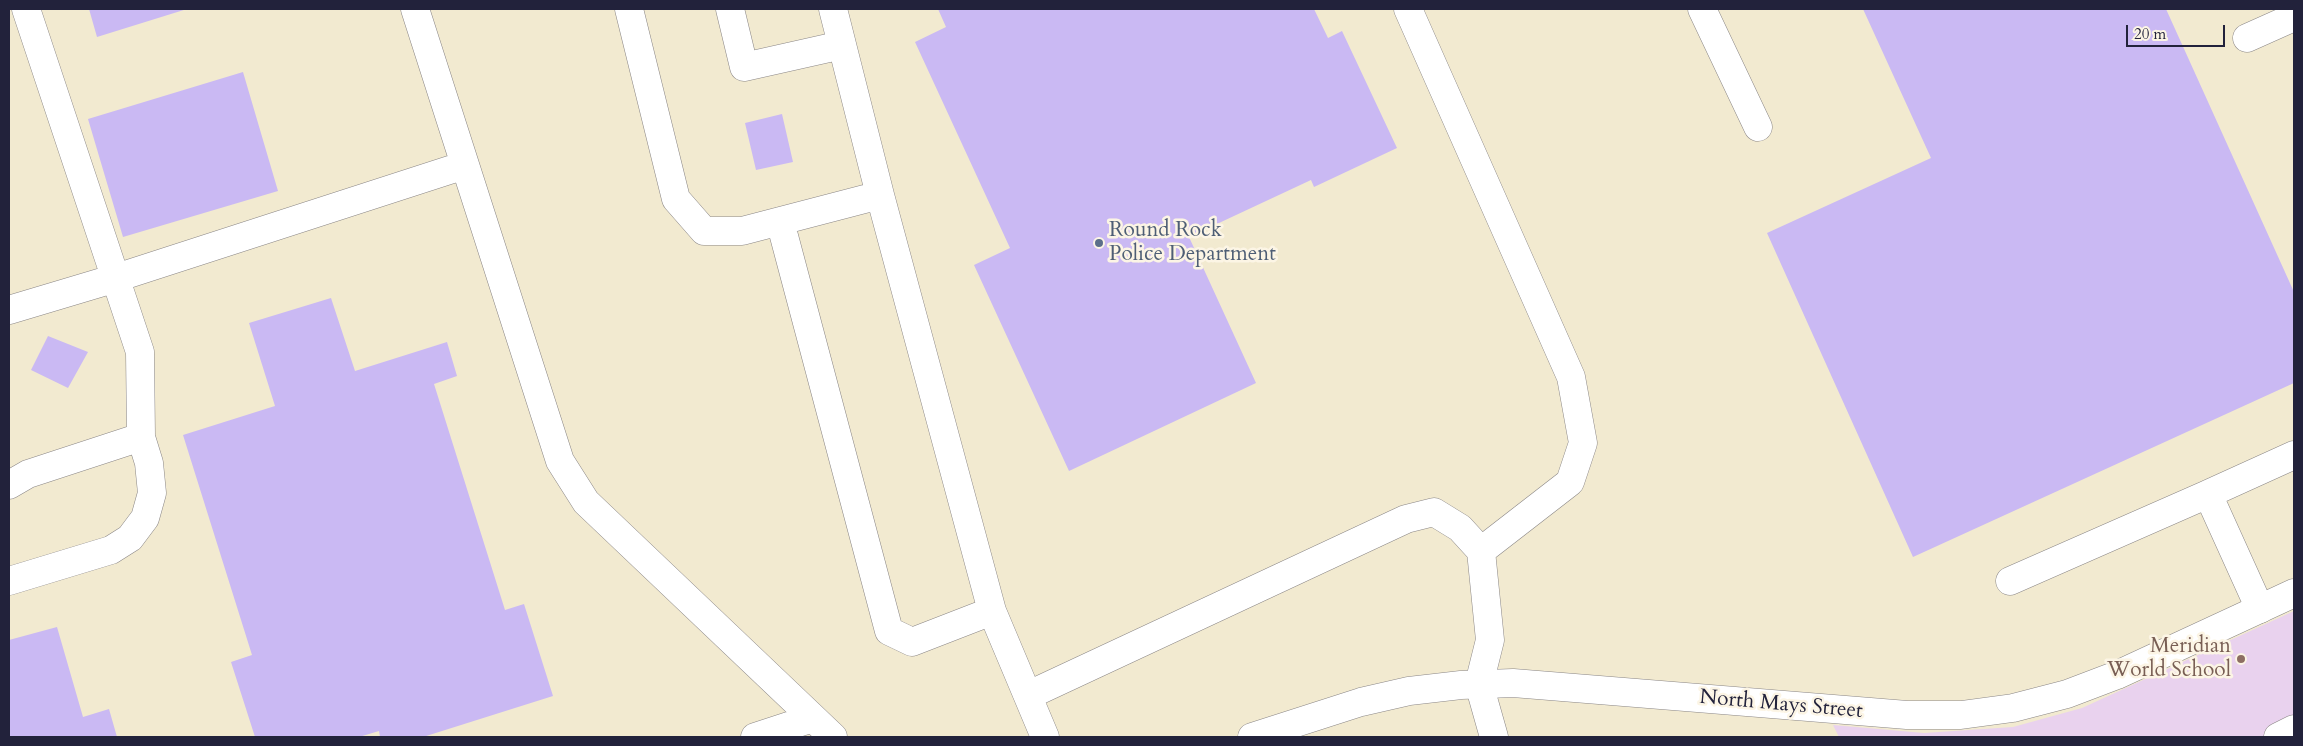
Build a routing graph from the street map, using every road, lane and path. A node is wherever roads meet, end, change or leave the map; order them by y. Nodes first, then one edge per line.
1 (26, 9) edge
2 (415, 9) edge
3 (629, 9) edge
4 (730, 9) edge
5 (833, 9) edge
6 (1408, 9) edge
7 (1702, 9) edge
8 (2294, 17) edge
9 (2247, 38) dead end
10 (842, 45) junction
11 (1758, 127) dead end
12 (465, 165) junction
13 (880, 195) junction
14 (780, 221) junction
15 (116, 278) junction
16 (9, 310) edge
17 (141, 437) junction
18 (2294, 455) edge
19 (9, 485) edge
20 (2208, 494) junction
21 (1481, 551) junction
22 (9, 581) edge
23 (2010, 581) dead end
24 (2294, 593) edge
25 (2260, 609) junction
26 (992, 611) junction
27 (1480, 684) junction
28 (1028, 695) junction
29 (813, 718) junction
30 (2294, 730) edge
31 (755, 737) edge
32 (833, 737) edge
33 (1045, 737) edge
34 (1252, 737) edge
35 (1494, 737) edge
36 (2278, 737) edge

1 - 15 main road
2 - 12 main road
3 - 14 main road
4 - 10 main road
5 - 10 main road
6 - 21 main road
7 - 11 main road
8 - 9 main road
10 - 13 main road
12 - 15 main road
12 - 29 main road
13 - 14 main road
13 - 26 main road
14 - 26 main road
15 - 16 main road
15 - 17 main road
17 - 19 main road
17 - 22 main road
18 - 20 main road
20 - 23 main road
20 - 25 main road
21 - 27 main road
21 - 28 main road
24 - 25 main road, North Mays Street
25 - 27 main road, North Mays Street
26 - 28 main road
27 - 34 main road, North Mays Street
27 - 35 main road
28 - 33 main road
29 - 31 main road
29 - 32 main road
30 - 36 main road

